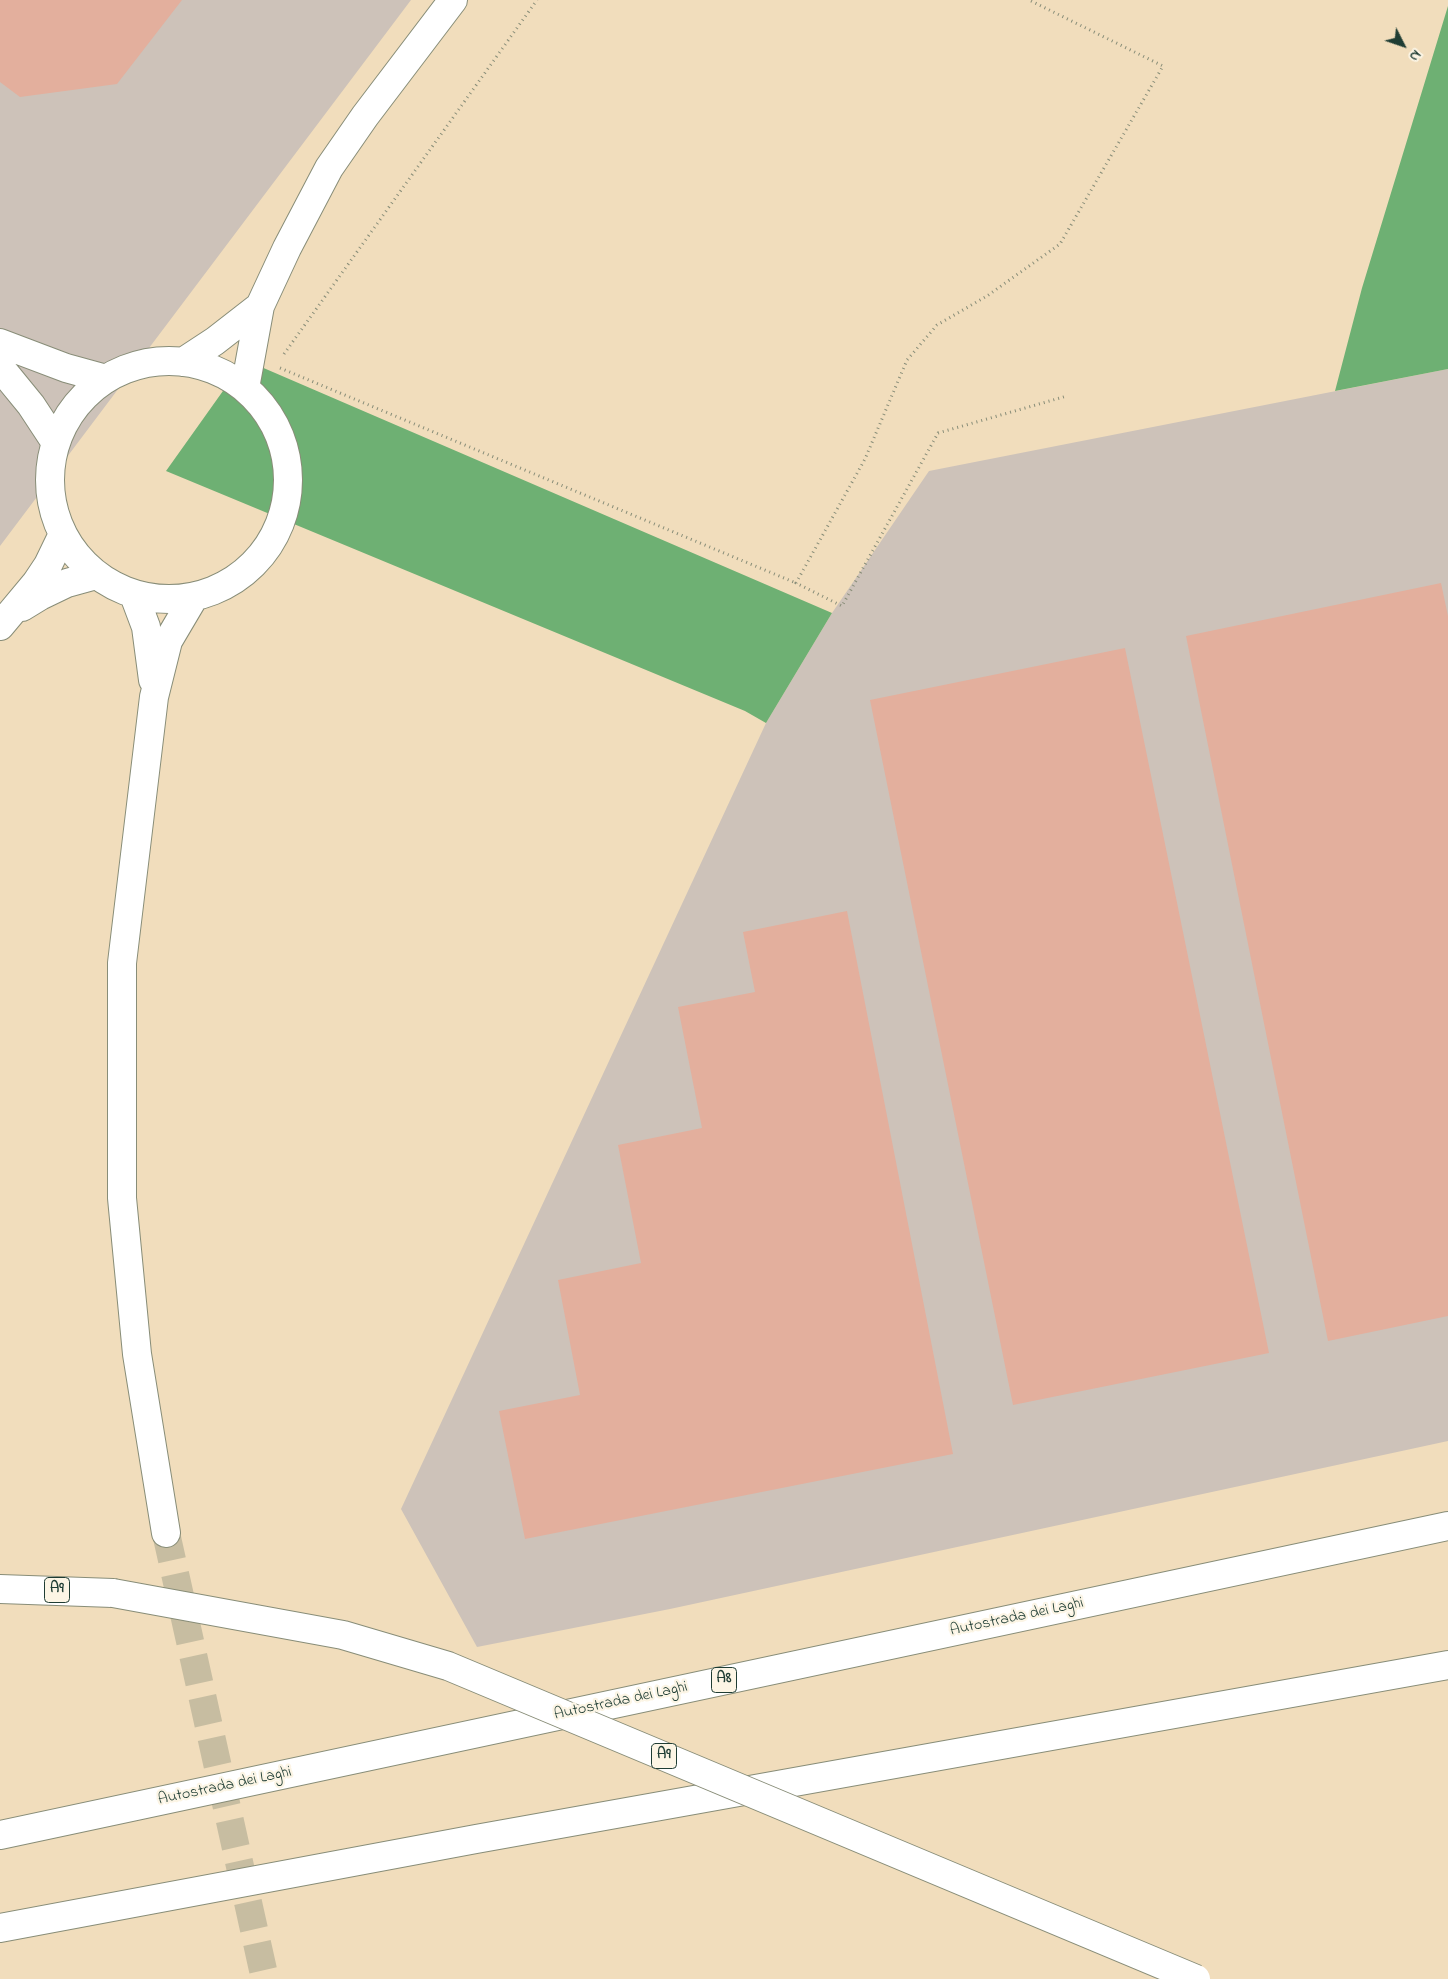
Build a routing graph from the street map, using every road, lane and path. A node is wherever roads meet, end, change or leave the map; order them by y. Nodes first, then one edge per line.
1 (537, 0) edge
2 (1031, 1) edge
3 (448, 7) edge
4 (260, 306) junction
5 (0, 343) edge
6 (282, 358) dead end
7 (183, 362) junction
8 (276, 366) dead end
9 (0, 367) edge
10 (106, 379) junction
11 (245, 388) junction
12 (1067, 396) dead end
13 (56, 444) junction
14 (62, 534) junction
15 (96, 575) junction
16 (796, 583) junction
17 (134, 595) junction
18 (194, 597) junction
19 (4, 621) edge
20 (154, 697) junction
21 (1448, 1526) edge
22 (166, 1533) tunnel mouth
23 (0, 1589) edge
24 (1448, 1665) edge
25 (0, 1835) edge
26 (0, 1928) edge
27 (1196, 1979) edge

1 - 6 path
2 - 16 path
3 - 4 main road
4 - 7 main road
4 - 11 main road
5 - 10 main road
7 - 10 main road
7 - 11 main road
8 - 16 path
9 - 13 main road
10 - 13 main road
11 - 18 main road
12 - 16 path
13 - 14 main road
14 - 15 main road
14 - 19 main road
15 - 17 main road
15 - 19 main road
17 - 18 main road
17 - 20 main road
18 - 20 main road
20 - 22 main road
21 - 25 main road, Autostrada dei Laghi / A8
23 - 27 main road, A9, bridge
24 - 26 main road

